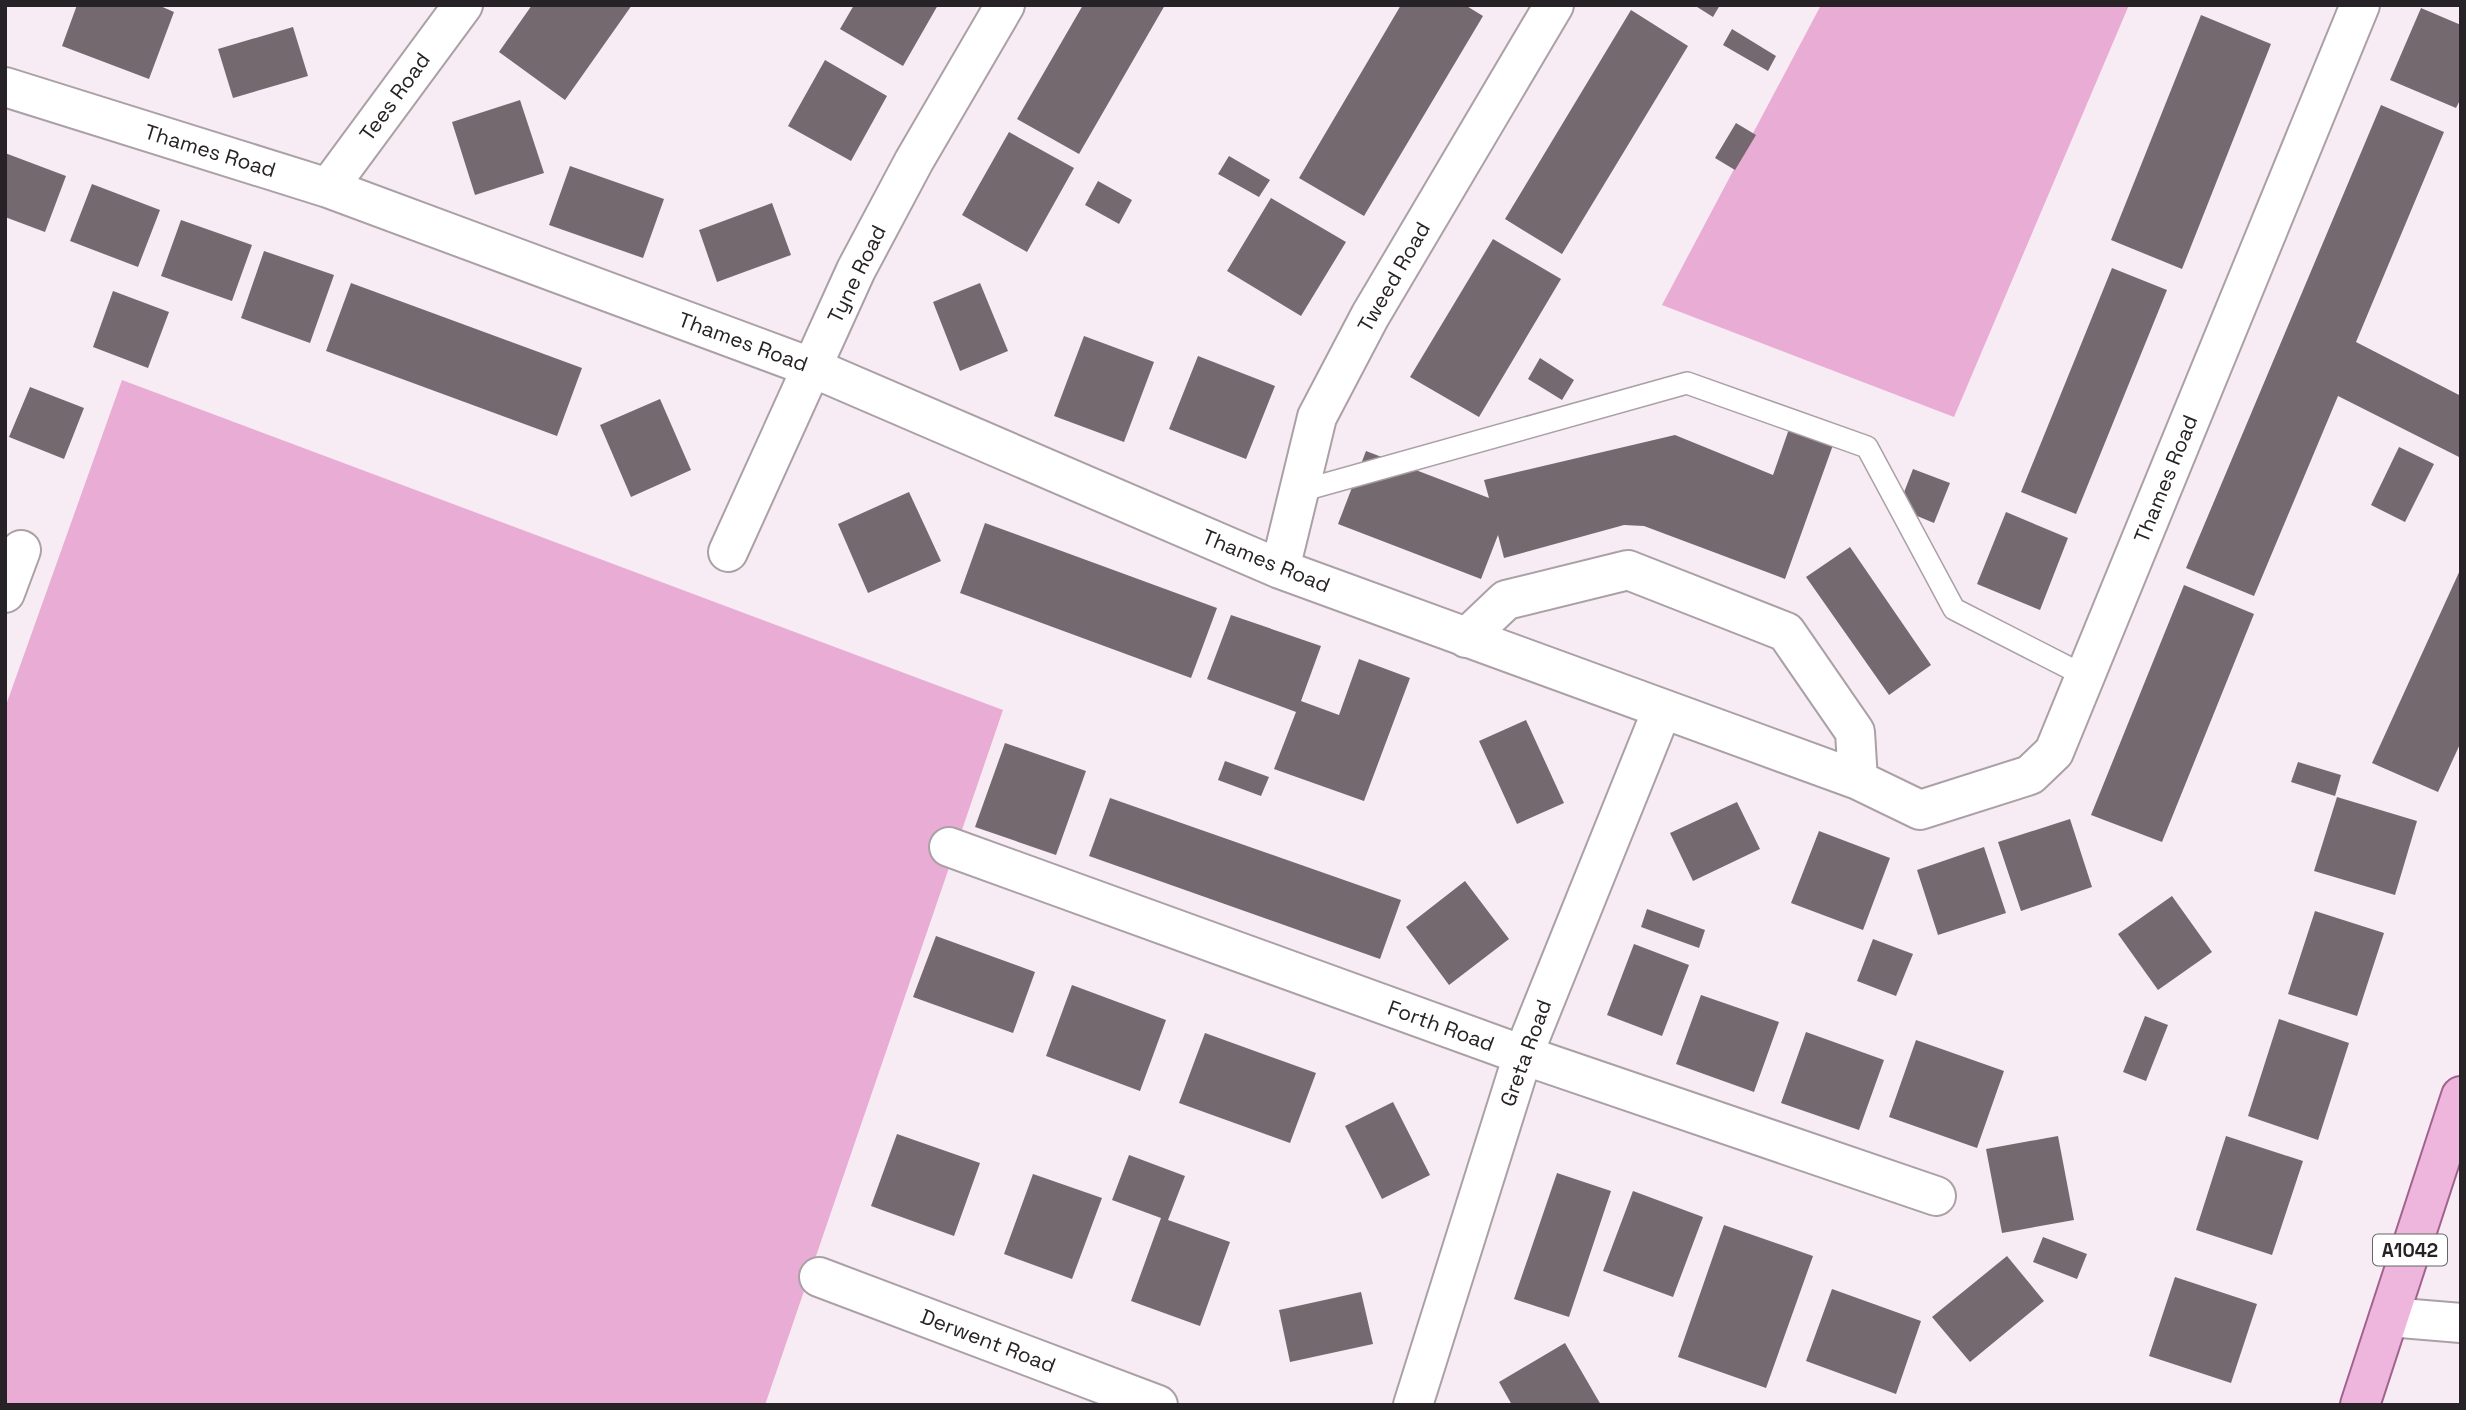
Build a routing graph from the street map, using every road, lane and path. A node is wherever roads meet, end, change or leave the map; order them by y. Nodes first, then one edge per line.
1 (463, 5) edge
2 (1005, 5) edge
3 (1554, 5) edge
4 (2360, 5) edge
5 (5, 87) edge
6 (328, 188) junction
7 (813, 368) junction
8 (1297, 492) junction
9 (21, 550) dead end
10 (728, 552) dead end
11 (1280, 569) junction
12 (5, 593) edge
13 (1466, 638) junction
14 (2085, 676) junction
15 (1662, 710) junction
16 (1858, 780) junction
17 (949, 847) dead end
18 (1523, 1055) junction
19 (2461, 1096) edge
20 (1936, 1196) dead end
21 (819, 1277) dead end
22 (2389, 1317) junction
23 (2461, 1323) edge
24 (1158, 1405) edge
25 (1413, 1405) edge
26 (2360, 1405) edge

1 - 6 street, Tees Road
2 - 7 street, Tyne Road
3 - 8 street, Tweed Road
4 - 14 street, Thames Road
5 - 6 street, Thames Road
6 - 7 street, Thames Road
7 - 10 street, Tyne Road
7 - 11 street, Thames Road
8 - 11 street, Tweed Road
8 - 14 lane
9 - 12 street
11 - 13 street, Thames Road
13 - 15 street, Thames Road
13 - 16 street
14 - 16 street, Thames Road
15 - 16 street, Thames Road
15 - 18 street, Greta Road
17 - 18 street, Forth Road
18 - 20 street, Forth Road
18 - 25 street, Greta Road
19 - 22 main road, A1042
21 - 24 street, Derwent Road
22 - 23 street
22 - 26 main road, A1042

